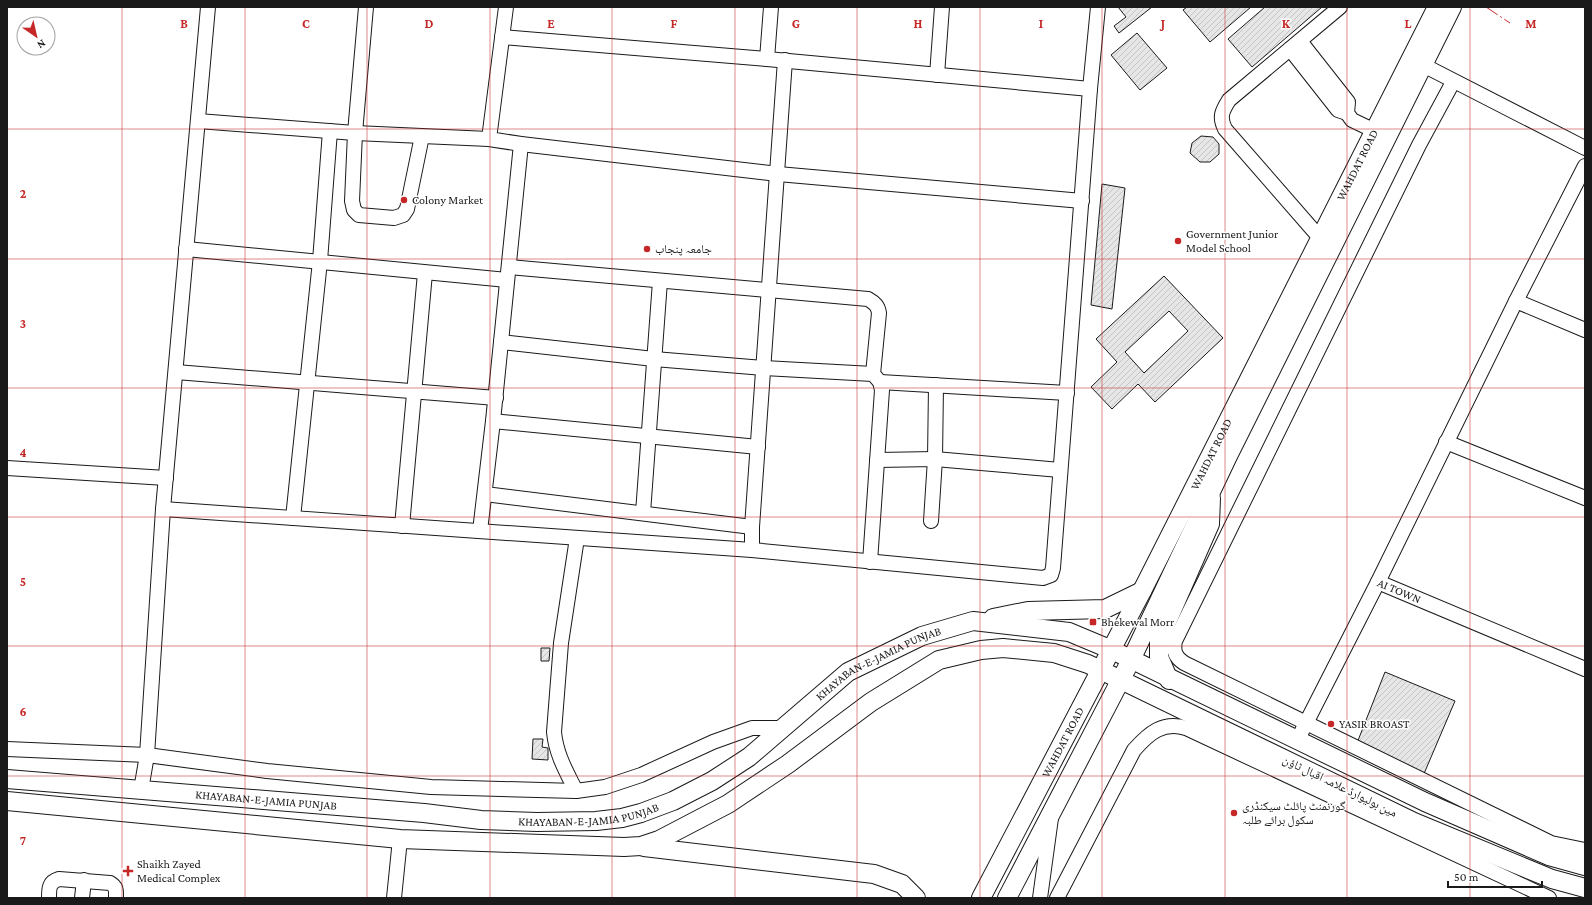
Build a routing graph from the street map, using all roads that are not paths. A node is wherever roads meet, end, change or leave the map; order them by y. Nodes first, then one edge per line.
1 (208, 7) edge
2 (366, 7) edge
3 (506, 7) edge
4 (771, 7) edge
5 (942, 7) edge
6 (1098, 7) edge
7 (1340, 7) edge
8 (1437, 7) edge
9 (1452, 7) edge
10 (502, 38) junction
11 (1295, 45) junction
12 (767, 59) junction
13 (785, 60) junction
14 (1423, 65) junction
15 (937, 75) junction
16 (1453, 82) junction
17 (1090, 89) junction
18 (198, 121) junction
19 (330, 131) junction
20 (1375, 131) junction
21 (355, 133) junction
22 (422, 136) junction
23 (489, 139) junction
24 (521, 144) junction
25 (1585, 148) edge
26 (1585, 166) edge
27 (778, 174) junction
28 (1082, 201) junction
29 (1327, 240) junction
30 (186, 249) junction
31 (320, 261) junction
32 (425, 273) junction
33 (508, 274) junction
34 (660, 281) junction
35 (769, 290) junction
36 (1516, 301) junction
37 (1585, 330) edge
38 (501, 342) junction
39 (654, 359) junction
40 (764, 368) junction
41 (176, 372) junction
42 (876, 378) junction
43 (308, 383) junction
44 (936, 385) junction
45 (415, 391) junction
46 (1067, 393) junction
47 (496, 398) junction
48 (493, 421) junction
49 (648, 435) junction
50 (1446, 442) junction
51 (758, 447) junction
52 (935, 459) junction
53 (877, 460) junction
54 (7, 468) edge
55 (1060, 470) junction
56 (166, 478) junction
57 (1211, 491) junction
58 (486, 494) junction
59 (1585, 498) edge
60 (163, 509) junction
61 (643, 513) junction
62 (293, 518) junction
63 (931, 521) dead end
64 (402, 526) junction
65 (752, 527) junction
66 (480, 531) junction
67 (577, 538) junction
68 (752, 550) junction
69 (870, 562) junction
70 (1378, 582) junction
71 (1142, 591) junction
72 (973, 621) junction
73 (1112, 650) junction
74 (1130, 660) junction
75 (1585, 669) edge
76 (1102, 670) junction
77 (1120, 679) junction
78 (1169, 680) junction
79 (1306, 722) junction
80 (783, 728) junction
81 (1297, 740) junction
82 (1230, 741) junction
83 (7, 749) edge
84 (147, 755) junction
85 (7, 779) edge
86 (140, 790) junction
87 (576, 791) junction
88 (7, 801) edge
89 (1425, 802) junction
90 (1053, 810) junction
91 (622, 818) junction
92 (1414, 822) junction
93 (400, 839) junction
94 (633, 847) junction
95 (1585, 850) edge
96 (1585, 866) edge
97 (84, 880) junction
98 (1585, 888) edge
99 (48, 898) edge
100 (82, 898) edge
101 (116, 898) edge
102 (394, 898) edge
103 (916, 898) edge
104 (981, 898) edge
105 (1007, 898) edge
106 (1040, 898) edge
107 (1057, 898) edge
108 (1549, 898) edge

1 - 18 street
2 - 21 street
3 - 10 street
4 - 12 street
5 - 15 street
6 - 17 street
7 - 11 street
8 - 20 main road, WAHDAT ROAD
9 - 14 main road, WAHDAT ROAD
10 - 12 street
10 - 23 street
11 - 20 street
11 - 29 street
12 - 13 street
13 - 15 street
13 - 27 street
14 - 16 street
14 - 29 main road, WAHDAT ROAD
15 - 17 street
16 - 25 street
16 - 79 street
17 - 28 street
18 - 19 street
18 - 30 street
19 - 21 street
19 - 31 street
20 - 29 main road, WAHDAT ROAD
21 - 22 street
21 - 22 street
22 - 23 street
23 - 24 street
24 - 27 street
24 - 33 street
26 - 36 street
27 - 28 street
27 - 35 street
28 - 46 street
29 - 57 main road, WAHDAT ROAD
29 - 71 main road, WAHDAT ROAD
30 - 31 street
30 - 41 street
31 - 32 street
31 - 43 street
32 - 33 street
32 - 45 street
33 - 34 street
33 - 38 street
34 - 35 street
34 - 39 street
35 - 40 street
35 - 42 street
36 - 37 street
36 - 50 street
38 - 39 street
38 - 47 street
39 - 40 street
39 - 49 street
40 - 42 street
40 - 51 street
41 - 43 street
41 - 56 street
42 - 44 street
42 - 53 street
43 - 45 street
43 - 62 street
44 - 46 street
44 - 52 street
45 - 47 street
45 - 64 street
46 - 55 street
47 - 48 street
48 - 49 street
48 - 58 street
49 - 51 street
49 - 61 street
50 - 59 street
50 - 70 street
51 - 65 street
52 - 53 street
52 - 55 street
52 - 63 street
53 - 69 street
54 - 56 street
55 - 69 street
56 - 60 street
57 - 74 main road, WAHDAT ROAD
57 - 78 main road
58 - 61 street
58 - 66 street
60 - 62 street
60 - 84 street
61 - 65 street
62 - 64 street
64 - 66 street
65 - 68 street
66 - 67 street
67 - 68 street
67 - 87 street
68 - 69 street
70 - 75 street, AI TOWN
70 - 79 street, AI TOWN
71 - 72 main road
71 - 73 main road, WAHDAT ROAD
72 - 73 main road, KHAYABAN-E-JAMIA PUNJAB
72 - 80 main road, KHAYABAN-E-JAMIA PUNJAB
73 - 74 main road, مین بولیوارڈ علامہ اقبال ٹاؤن
73 - 76 main road, WAHDAT ROAD
74 - 77 main road, WAHDAT ROAD
74 - 78 main road, مین بولیوارڈ علامہ اقبال ٹاؤن
76 - 77 main road, مین بولیوارڈ علامہ اقبال ٹاؤن
76 - 94 main road, KHAYABAN-E-JAMIA PUNJAB
76 - 104 main road, WAHDAT ROAD
77 - 82 main road, مین بولیوارڈ علامہ اقبال ٹاؤن
77 - 90 main road, WAHDAT ROAD
78 - 81 main road, مین بولیوارڈ علامہ اقبال ٹاؤن
79 - 81 street, AI TOWN
79 - 95 street
80 - 87 street
80 - 91 main road, KHAYABAN-E-JAMIA PUNJAB
81 - 89 main road, مین بولیوارڈ علامہ اقبال ٹاؤن
82 - 92 main road, مین بولیوارڈ علامہ اقبال ٹاؤن
82 - 107 street
82 - 108 street
83 - 84 street
84 - 86 street
84 - 87 street
85 - 86 main road, KHAYABAN-E-JAMIA PUNJAB
86 - 91 main road, KHAYABAN-E-JAMIA PUNJAB
88 - 93 main road, KHAYABAN-E-JAMIA PUNJAB
89 - 92 main road
89 - 96 main road, مین بولیوارڈ علامہ اقبال ٹاؤن
90 - 105 main road, WAHDAT ROAD
90 - 106 street
91 - 94 main road
92 - 98 main road, مین بولیوارڈ علامہ اقبال ٹاؤن
93 - 94 main road, KHAYABAN-E-JAMIA PUNJAB
93 - 102 street
94 - 103 main road
97 - 99 street
97 - 100 street
97 - 101 street

